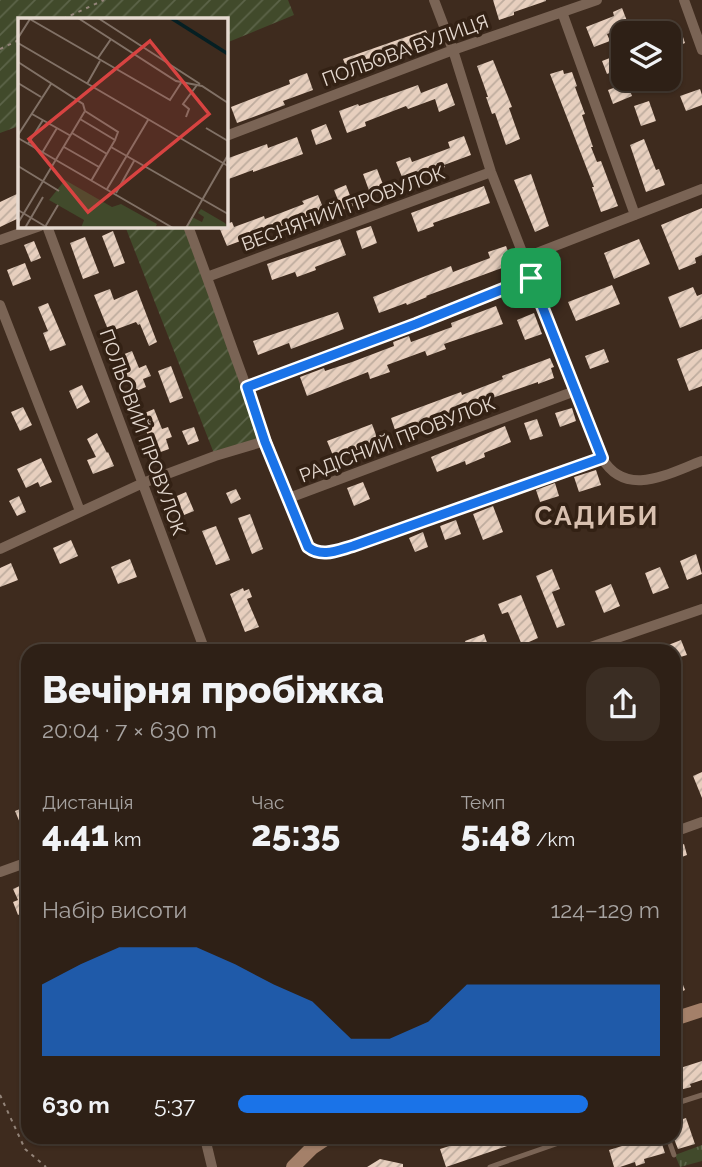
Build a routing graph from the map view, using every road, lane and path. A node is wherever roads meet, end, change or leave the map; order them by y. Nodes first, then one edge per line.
1 (104, 0) edge
2 (433, 0) edge
3 (597, 0) edge
4 (684, 0) edge
5 (562, 12) junction
6 (65, 18) edge
7 (18, 40) edge
8 (0, 49) edge
9 (453, 50) junction
10 (702, 50) edge
11 (228, 135) edge
12 (491, 172) junction
13 (702, 189) edge
14 (635, 215) junction
15 (34, 228) edge
16 (48, 228) edge
17 (189, 228) edge
18 (0, 240) edge
19 (524, 258) junction
20 (207, 277) junction
21 (531, 278) junction
22 (0, 305) edge
23 (247, 387) junction
24 (575, 391) junction
25 (265, 442) junction
26 (602, 458) junction
27 (702, 461) edge
28 (143, 483) junction
29 (289, 498) junction
30 (80, 511) junction
31 (0, 549) edge
32 (702, 609) edge
33 (202, 644) edge
34 (600, 644) edge
35 (702, 822) edge
36 (681, 830) edge
37 (21, 864) edge
38 (0, 872) edge
39 (702, 1010) edge
40 (681, 1017) edge
41 (0, 1095) edge
42 (702, 1095) edge
43 (681, 1102) edge
44 (21, 1140) edge
45 (23, 1144) edge
46 (206, 1144) edge
47 (308, 1144) edge
48 (556, 1144) edge
49 (670, 1144) edge
50 (674, 1155) dead end
51 (46, 1167) edge
52 (212, 1167) edge
53 (293, 1167) edge
54 (490, 1167) edge

1 - 6 path
2 - 9 street
3 - 5 street, ПОЛЬОВА ВУЛИЦЯ
4 - 10 street
5 - 9 street, ПОЛЬОВА ВУЛИЦЯ
5 - 14 street
7 - 8 path
9 - 11 street, ПОЛЬОВА ВУЛИЦЯ
9 - 12 street
12 - 19 street
12 - 20 street, ВЕСНЯНИЙ ПРОВУЛОК
13 - 14 street
14 - 19 street
15 - 18 street
16 - 28 street, ПОЛЬОВИЙ ПРОВУЛОК
17 - 20 street, РАДІСНИЙ ПРОВУЛОК
19 - 21 street
20 - 23 street, РАДІСНИЙ ПРОВУЛОК
21 - 23 street
21 - 24 street
22 - 30 street
23 - 25 street, РАДІСНИЙ ПРОВУЛОК
24 - 26 street
24 - 29 street, РАДІСНИЙ ПРОВУЛОК
25 - 28 street
25 - 29 street, РАДІСНИЙ ПРОВУЛОК
26 - 27 street
26 - 29 street
28 - 30 street
28 - 33 street, ПОЛЬОВИЙ ПРОВУЛОК
30 - 31 street
32 - 34 street
35 - 36 street
37 - 38 street
39 - 40 main road
41 - 44 path
42 - 43 lane
45 - 51 path
46 - 52 street
47 - 53 main road
48 - 54 lane
49 - 50 lane

